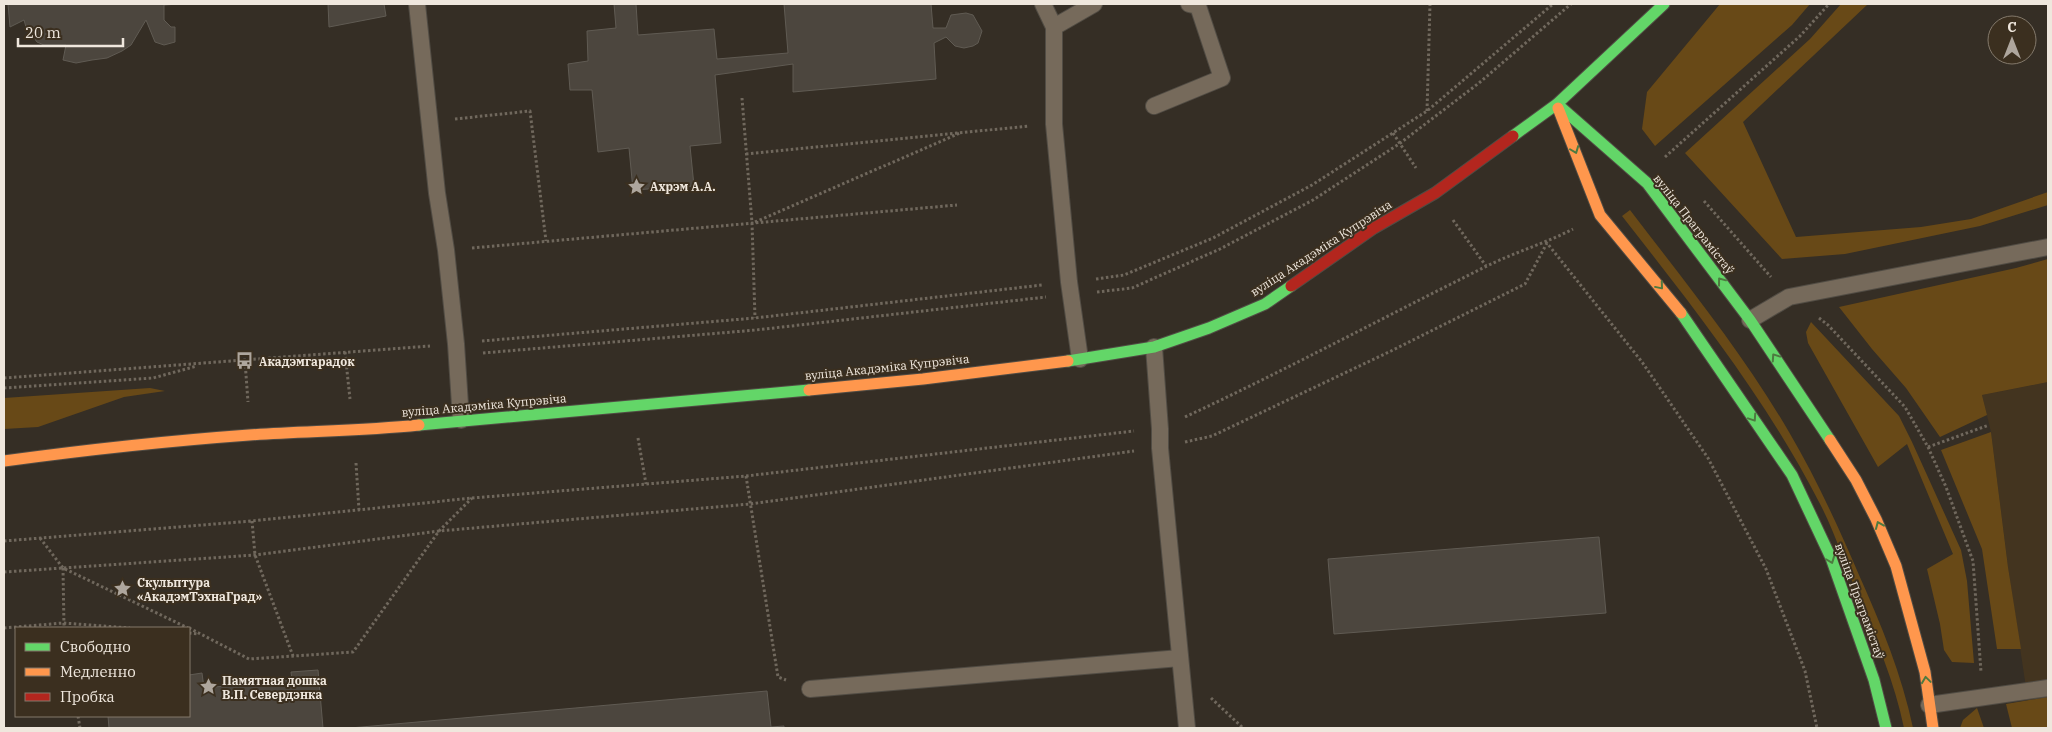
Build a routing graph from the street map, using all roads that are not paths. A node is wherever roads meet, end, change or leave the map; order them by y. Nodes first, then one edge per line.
1 (417, 4) edge
2 (1043, 4) edge
3 (1094, 4) edge
4 (1189, 4) edge
5 (1664, 4) edge
6 (1054, 27) junction
7 (1557, 104) junction
8 (1154, 106) dead end
9 (2048, 247) edge
10 (1750, 320) junction
11 (1154, 347) junction
12 (1080, 359) junction
13 (461, 420) junction
14 (4, 461) edge
15 (1180, 658) junction
16 (2048, 688) edge
17 (810, 689) road end
18 (1929, 705) junction
19 (1187, 728) edge
20 (1886, 728) edge
21 (1934, 728) edge

1 - 13 lane
2 - 6 lane
3 - 6 lane
4 - 8 lane
5 - 7 main road, вуліца Акадэміка Купрэвіча
6 - 12 lane
10 -> 7 main road, вуліца Праграмістаў
7 - 11 main road, вуліца Акадэміка Купрэвіча
7 -> 20 main road, вуліца Праграмістаў
9 - 10 lane
18 -> 10 main road, вуліца Праграмістаў
11 - 12 main road, вуліца Акадэміка Купрэвіча
11 - 15 lane
12 - 13 main road, вуліца Акадэміка Купрэвіча
13 - 14 main road, вуліца Акадэміка Купрэвіча
15 - 17 lane
15 - 19 lane
16 - 18 lane
18 - 21 main road, вуліца Праграмістаў

